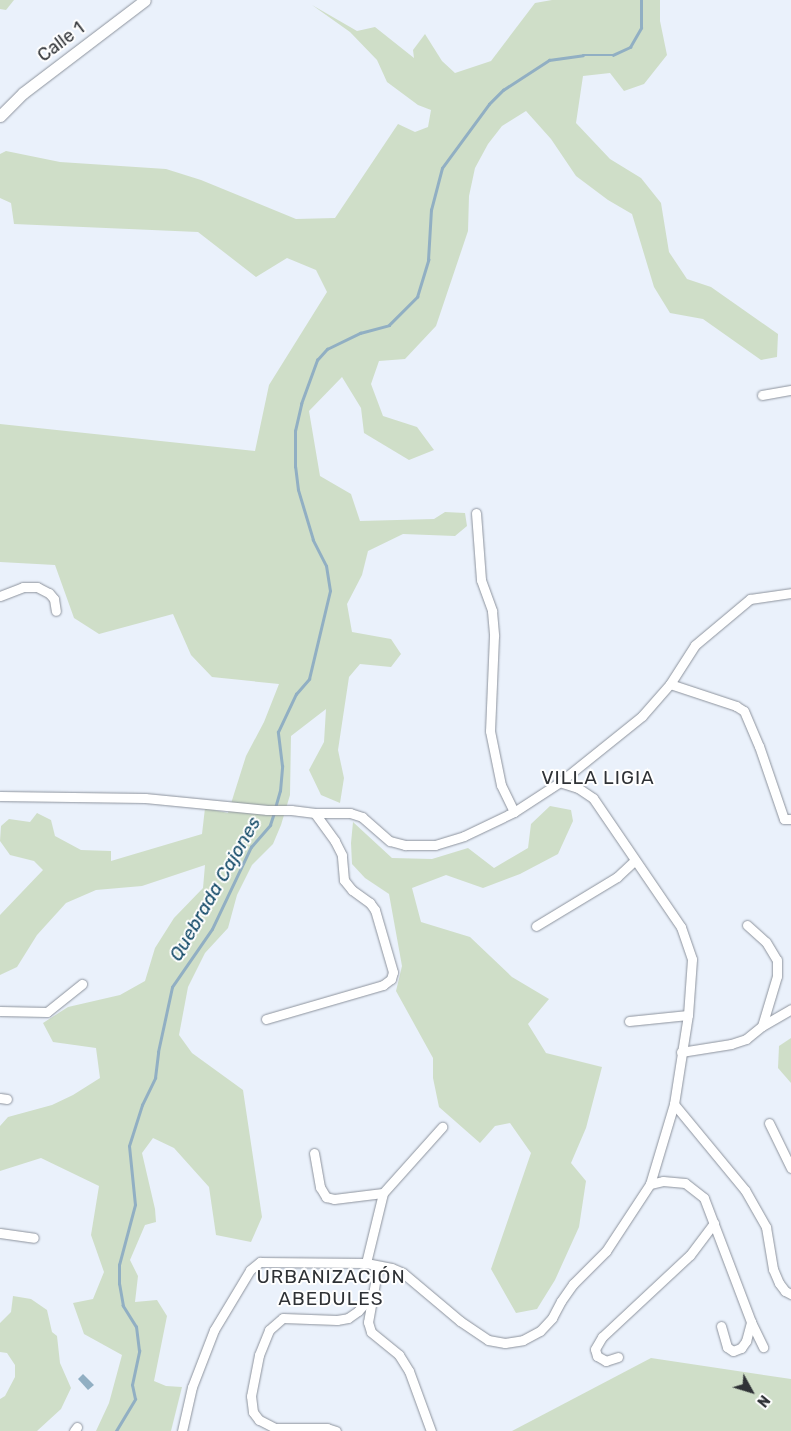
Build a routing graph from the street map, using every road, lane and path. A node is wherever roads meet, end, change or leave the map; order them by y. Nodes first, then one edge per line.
1 (146, 0) edge
2 (0, 116) edge
3 (791, 390) edge
4 (762, 395) dead end
5 (476, 513) dead end
6 (791, 594) edge
7 (0, 596) edge
8 (56, 610) dead end
9 (670, 684) junction
10 (560, 782) junction
11 (0, 796) edge
12 (514, 812) junction
13 (314, 814) junction
14 (791, 819) edge
15 (634, 861) junction
16 (747, 925) dead end
17 (536, 926) dead end
18 (82, 984) dead end
19 (791, 1009) edge
20 (0, 1011) edge
21 (688, 1014) junction
22 (266, 1019) dead end
23 (629, 1021) dead end
24 (762, 1026) junction
25 (681, 1052) junction
26 (674, 1104) junction
27 (769, 1123) dead end
28 (442, 1127) dead end
29 (314, 1153) dead end
30 (791, 1168) edge
31 (650, 1184) junction
32 (383, 1193) junction
33 (714, 1223) junction
34 (0, 1233) edge
35 (34, 1238) dead end
36 (366, 1263) junction
37 (378, 1266) junction
38 (374, 1293) junction
39 (791, 1294) edge
40 (751, 1322) junction
41 (721, 1326) dead end
42 (763, 1347) dead end
43 (618, 1357) dead end
44 (182, 1431) edge
45 (336, 1431) edge
46 (431, 1431) edge

1 - 2 street, Calle 1
3 - 4 street
5 - 12 street
6 - 9 street
7 - 8 street
9 - 10 street
9 - 14 street
10 - 12 street
10 - 15 street
11 - 13 street
12 - 13 street
13 - 22 street
15 - 17 street
15 - 21 street
16 - 24 street
18 - 20 street
19 - 24 street
21 - 23 street
21 - 25 street
24 - 25 street
25 - 26 street
26 - 31 street
26 - 39 street
27 - 30 street
28 - 32 street
29 - 32 street
31 - 33 street
31 - 37 street
32 - 36 street
33 - 40 street
33 - 43 street
34 - 35 street
36 - 37 street
36 - 44 street
37 - 38 street
38 - 45 street
38 - 46 street
40 - 41 street
40 - 42 street

